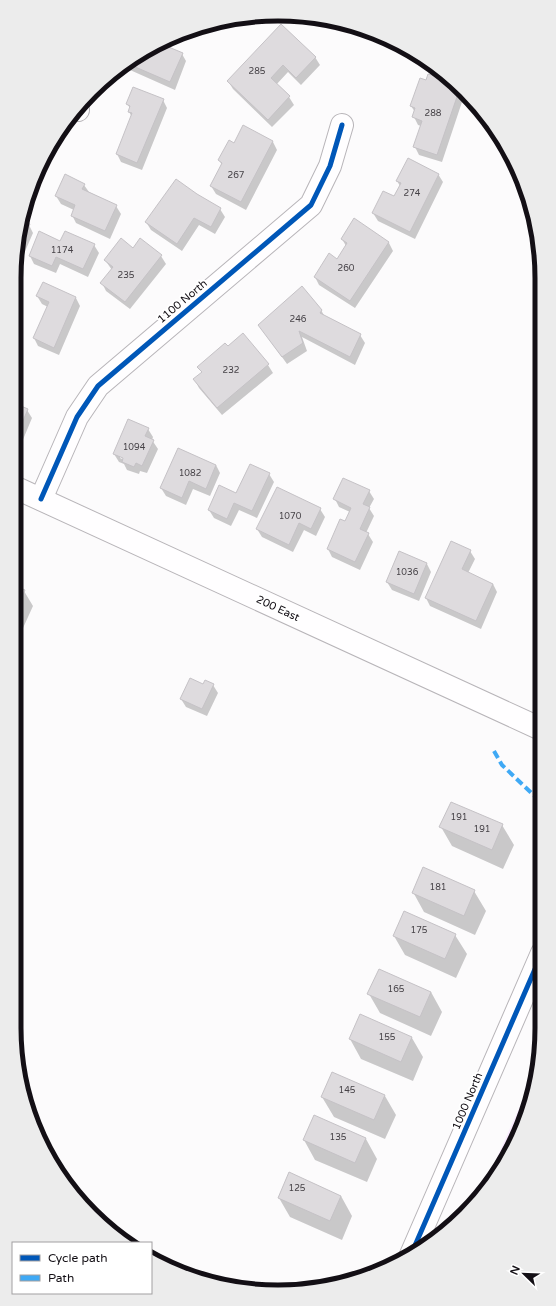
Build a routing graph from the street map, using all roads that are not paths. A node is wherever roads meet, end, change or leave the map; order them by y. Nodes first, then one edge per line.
1 (342, 125) dead end
2 (21, 490) edge
3 (41, 499) junction
4 (535, 726) edge
5 (535, 969) edge
6 (415, 1246) edge

1 - 3 street, 1100 North
2 - 3 street, 200 East
3 - 4 street, 200 East
5 - 6 street, 1000 North

